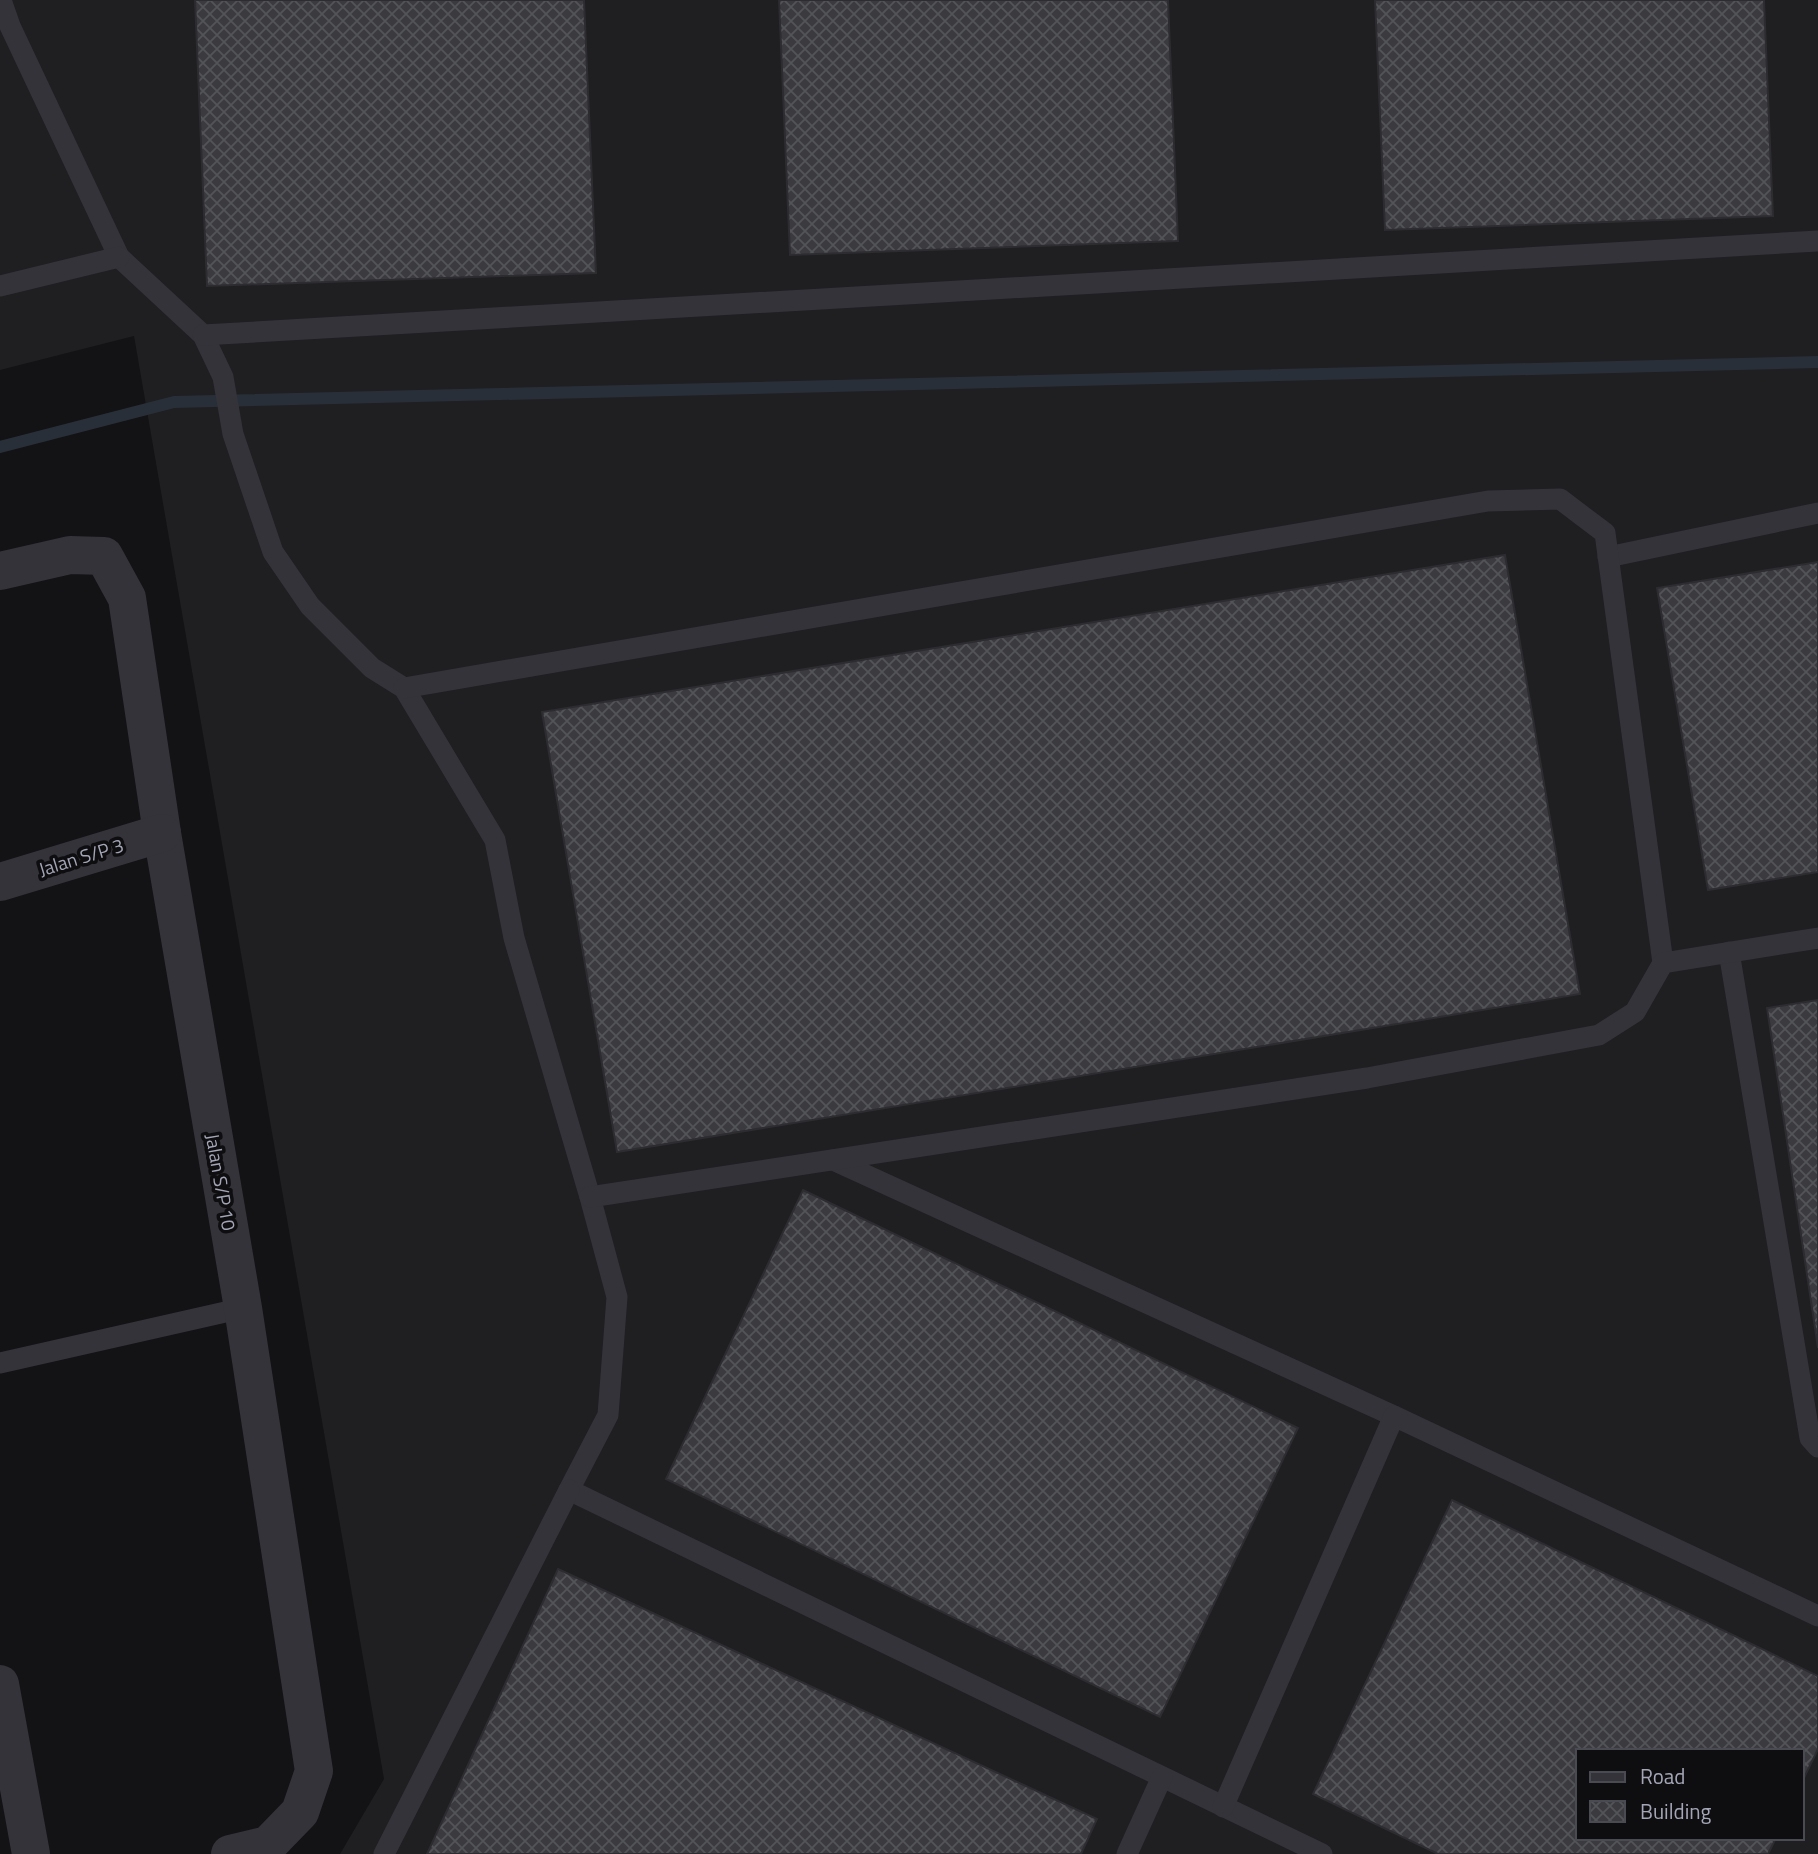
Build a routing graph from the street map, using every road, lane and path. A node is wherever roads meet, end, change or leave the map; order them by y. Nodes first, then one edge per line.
1 (1, 0) edge
2 (1818, 241) edge
3 (119, 257) junction
4 (0, 286) edge
5 (203, 335) junction
6 (1818, 513) edge
7 (1608, 557) junction
8 (0, 571) edge
9 (404, 688) junction
10 (162, 833) junction
11 (0, 881) edge
12 (1818, 937) edge
13 (1729, 953) junction
14 (1663, 964) junction
15 (833, 1160) junction
16 (590, 1197) junction
17 (243, 1308) junction
18 (0, 1363) edge
19 (1394, 1416) junction
20 (1818, 1447) edge
21 (569, 1490) junction
22 (1818, 1616) edge
23 (2, 1708) edge
24 (1162, 1777) junction
25 (1223, 1807) junction
26 (31, 1854) edge
27 (230, 1854) edge
28 (384, 1854) edge
29 (1127, 1854) edge
30 (1322, 1854) edge

1 - 3 lane
2 - 5 lane
3 - 4 lane
3 - 5 lane
5 - 9 lane
6 - 7 lane
7 - 9 lane
7 - 14 lane
8 - 10 street, Jalan S/P 10
9 - 16 lane
10 - 11 street, Jalan S/P 3
10 - 17 street, Jalan S/P 10
12 - 13 lane
13 - 14 lane
13 - 20 lane
14 - 15 lane
15 - 16 lane
15 - 19 lane
16 - 21 lane
17 - 18 lane
17 - 27 street, Jalan S/P 10
19 - 22 lane
19 - 25 lane
21 - 24 lane
21 - 28 lane
23 - 26 street
24 - 25 lane
24 - 29 lane
25 - 30 lane

